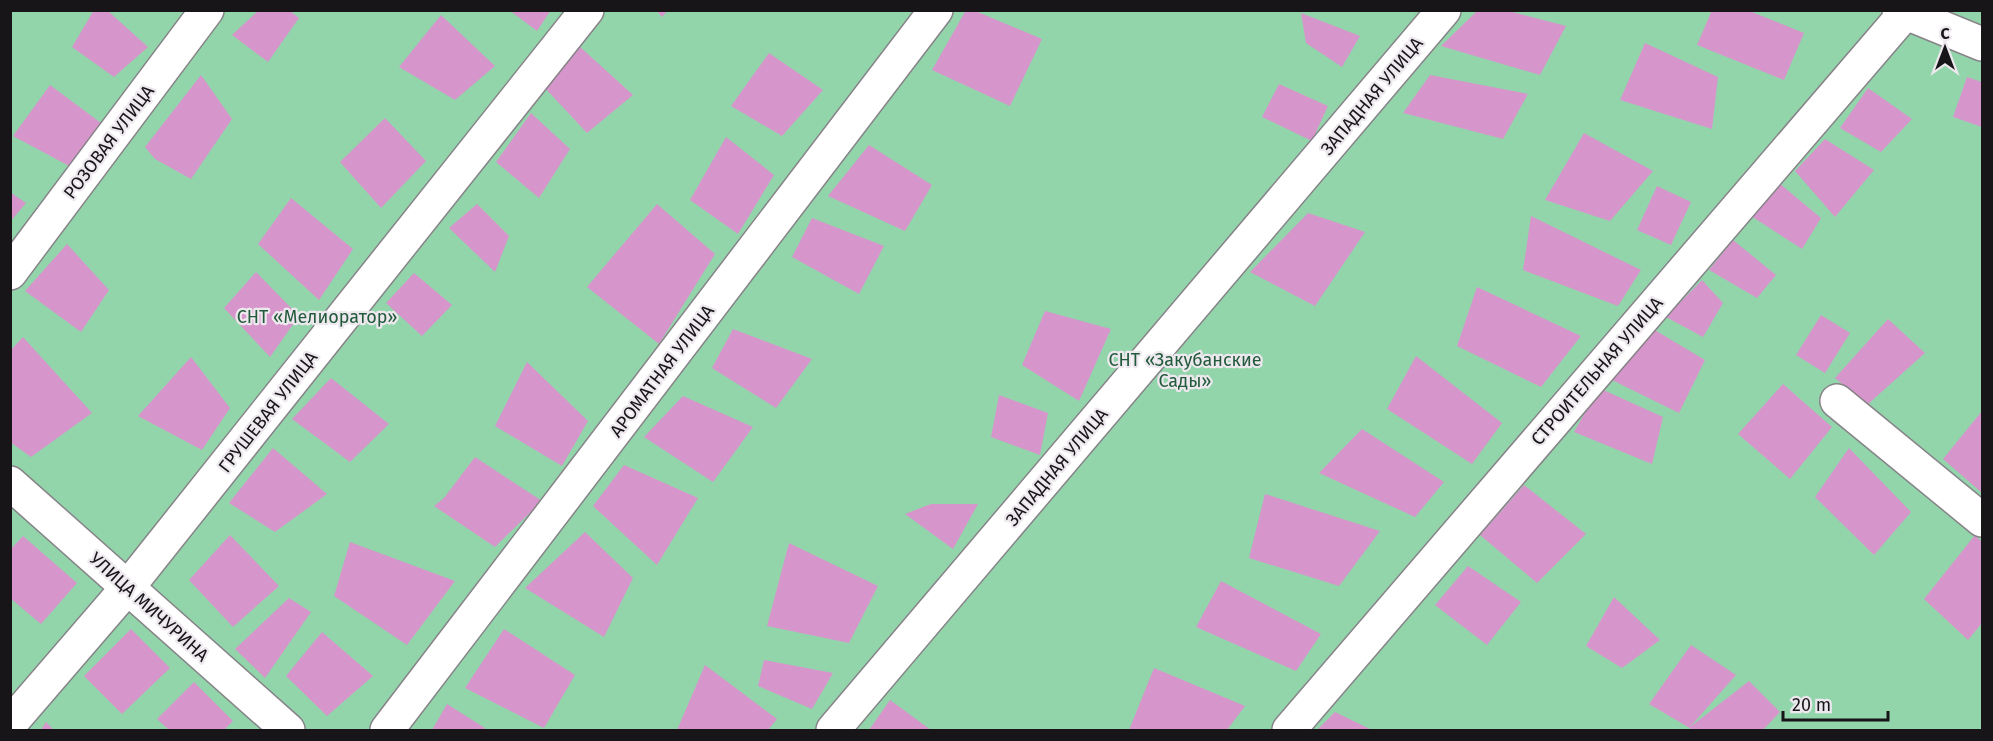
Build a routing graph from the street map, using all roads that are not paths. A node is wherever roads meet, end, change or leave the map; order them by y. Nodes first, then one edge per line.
1 (207, 10) edge
2 (586, 10) edge
3 (936, 10) edge
4 (1444, 10) edge
5 (1903, 11) edge
6 (1983, 44) edge
7 (10, 273) edge
8 (1837, 401) dead end
9 (10, 483) edge
10 (1983, 520) edge
11 (128, 587) junction
12 (10, 723) edge
13 (288, 730) edge
14 (387, 730) edge
15 (833, 730) edge
16 (1289, 730) edge

1 - 7 street, РОЗОВАЯ УЛИЦА
2 - 11 street, ГРУШЕВАЯ УЛИЦА
3 - 14 street, АРОМАТНАЯ УЛИЦА
4 - 15 street, ЗАПАДНАЯ УЛИЦА
5 - 6 street
5 - 16 street, СТРОИТЕЛЬНАЯ УЛИЦА
8 - 10 street
9 - 11 street, УЛИЦА МИЧУРИНА
11 - 12 street, ГРУШЕВАЯ УЛИЦА
11 - 13 street, УЛИЦА МИЧУРИНА

